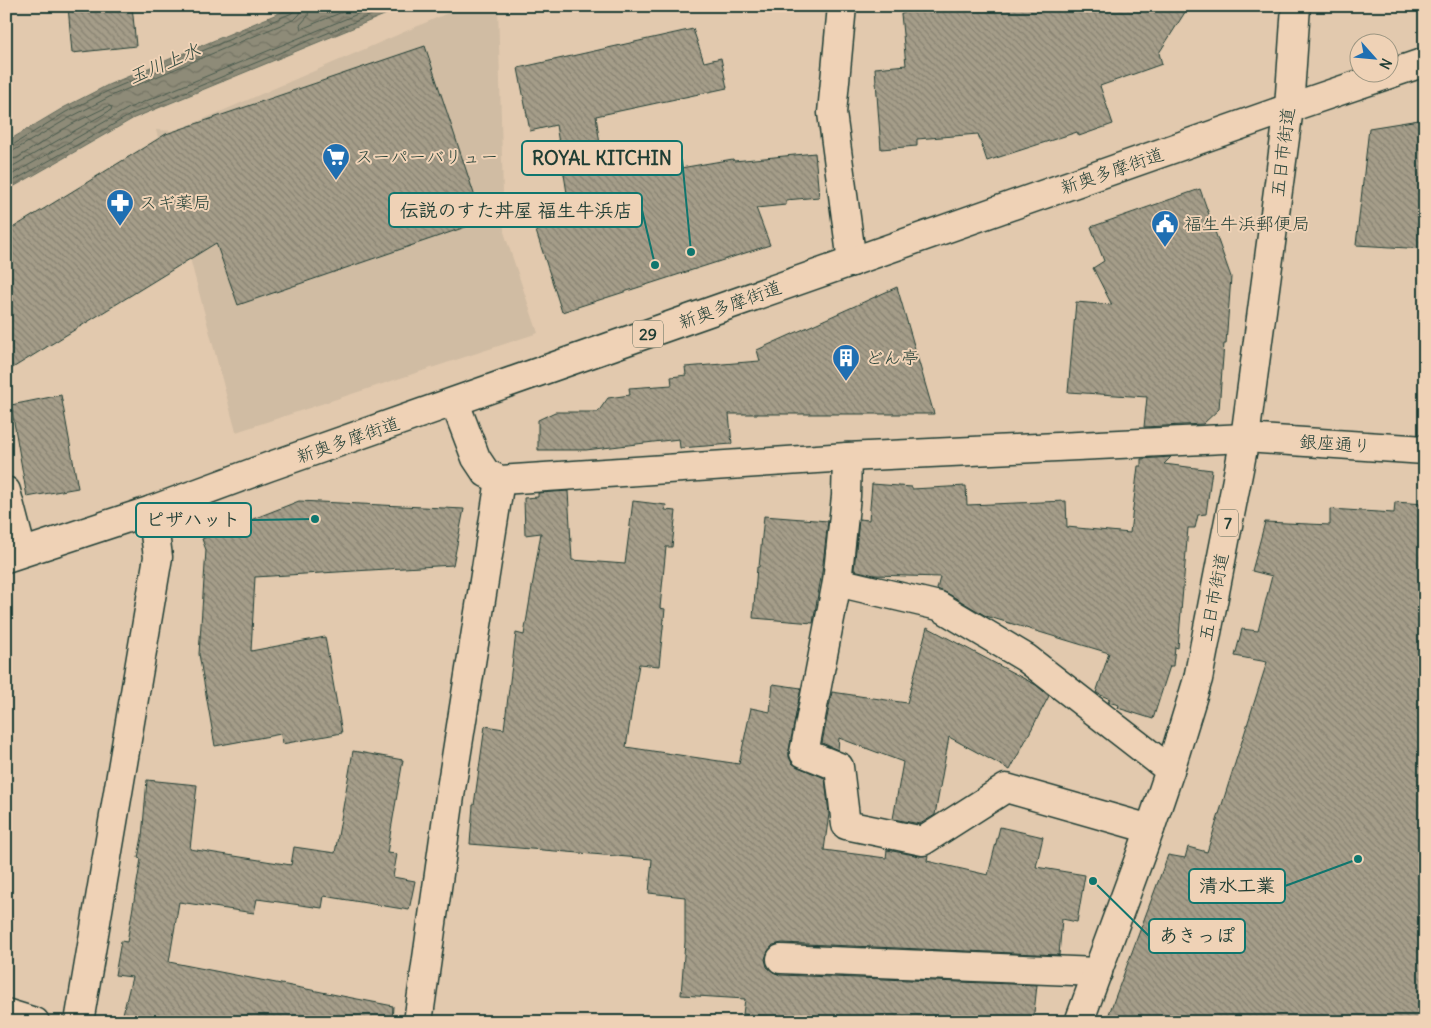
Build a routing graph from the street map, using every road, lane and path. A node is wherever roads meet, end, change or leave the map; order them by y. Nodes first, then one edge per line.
1 (842, 6) edge
2 (1296, 6) edge
3 (1425, 62) edge
4 (1289, 108) junction
5 (852, 262) junction
6 (455, 403) junction
7 (1245, 438) junction
8 (1425, 450) edge
9 (847, 457) junction
10 (500, 480) junction
11 (6, 491) edge
12 (152, 510) junction
13 (14, 555) edge
14 (837, 582) junction
15 (1170, 770) junction
16 (1150, 830) junction
17 (781, 959) dead end
18 (1098, 972) junction
19 (6, 1014) edge
20 (35, 1022) edge
21 (79, 1022) edge
22 (418, 1022) edge
23 (1079, 1022) edge

1 - 5 street
2 - 4 street, 五日市街道 / 7
3 - 4 street, 新奥多摩街道 / 29
4 - 5 street, 新奥多摩街道 / 29
4 - 7 street, 五日市街道 / 7
5 - 6 street, 新奥多摩街道 / 29
6 - 10 street
6 - 12 street, 新奥多摩街道 / 29
7 - 8 street, 銀座通り
7 - 9 street, 銀座通り
7 - 15 street, 五日市街道 / 7
9 - 10 street, 銀座通り
9 - 14 street
10 - 22 street
11 - 13 street
12 - 13 street, 新奥多摩街道 / 29
12 - 21 street
14 - 15 street
14 - 16 street
15 - 16 street, 五日市街道 / 7
16 - 18 street, 五日市街道 / 7
17 - 18 street
18 - 23 street, 五日市街道 / 7
19 - 20 street

